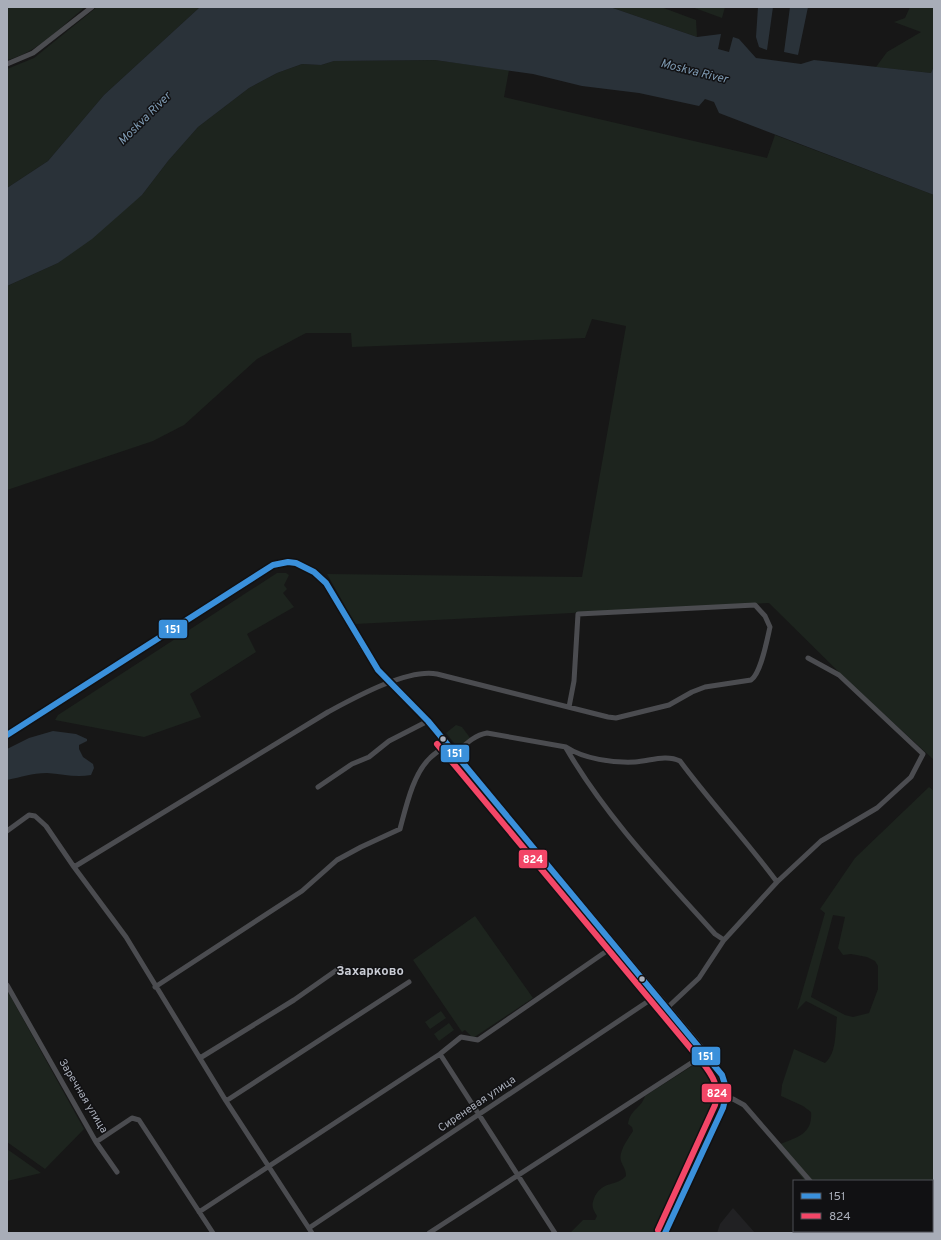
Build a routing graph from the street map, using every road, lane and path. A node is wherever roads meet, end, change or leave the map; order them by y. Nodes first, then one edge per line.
1 (92, 7) edge
2 (7, 64) edge
3 (808, 658) dead end
4 (392, 683) junction
5 (569, 707) junction
6 (428, 721) junction
7 (7, 734) edge
8 (447, 744) junction
9 (566, 747) junction
10 (455, 754) junction
11 (318, 787) dead end
12 (7, 831) edge
13 (74, 867) junction
14 (777, 882) junction
15 (724, 940) junction
16 (614, 946) junction
17 (341, 967) dead end
18 (409, 982) dead end
19 (7, 985) edge
20 (155, 987) junction
21 (656, 996) junction
22 (667, 1008) junction
23 (440, 1054) junction
24 (705, 1054) junction
25 (200, 1058) junction
26 (726, 1098) junction
27 (226, 1102) junction
28 (479, 1115) junction
29 (96, 1142) junction
30 (269, 1167) junction
31 (117, 1172) dead end
32 (519, 1175) junction
33 (809, 1180) edge
34 (199, 1212) junction
35 (310, 1231) edge
36 (213, 1233) edge
37 (429, 1233) edge
38 (555, 1233) edge
39 (665, 1233) edge

1 - 2 street
3 - 14 street
4 - 5 street
4 - 6 street
4 - 7 street
4 - 13 street
5 - 5 street
6 - 8 street
6 - 11 street
8 - 10 street
8 - 20 street
9 - 10 street
9 - 14 street
9 - 15 street
10 - 16 street
12 - 13 street
13 - 20 street
14 - 15 street
15 - 22 street
16 - 21 street
16 - 23 street
17 - 25 street
18 - 27 street
19 - 29 street, Заречная улица
20 - 25 street
21 - 22 street
21 - 28 street, Сиреневая улица
22 - 24 street
23 - 28 street
23 - 30 street
24 - 26 street
24 - 32 street
25 - 27 street
26 - 33 street
26 - 39 street
27 - 30 street
28 - 32 street
28 - 35 street, Сиреневая улица
29 - 31 street
29 - 34 street, Заречная улица
30 - 34 street
30 - 35 street
32 - 37 street
32 - 38 street
34 - 36 street, Заречная улица

